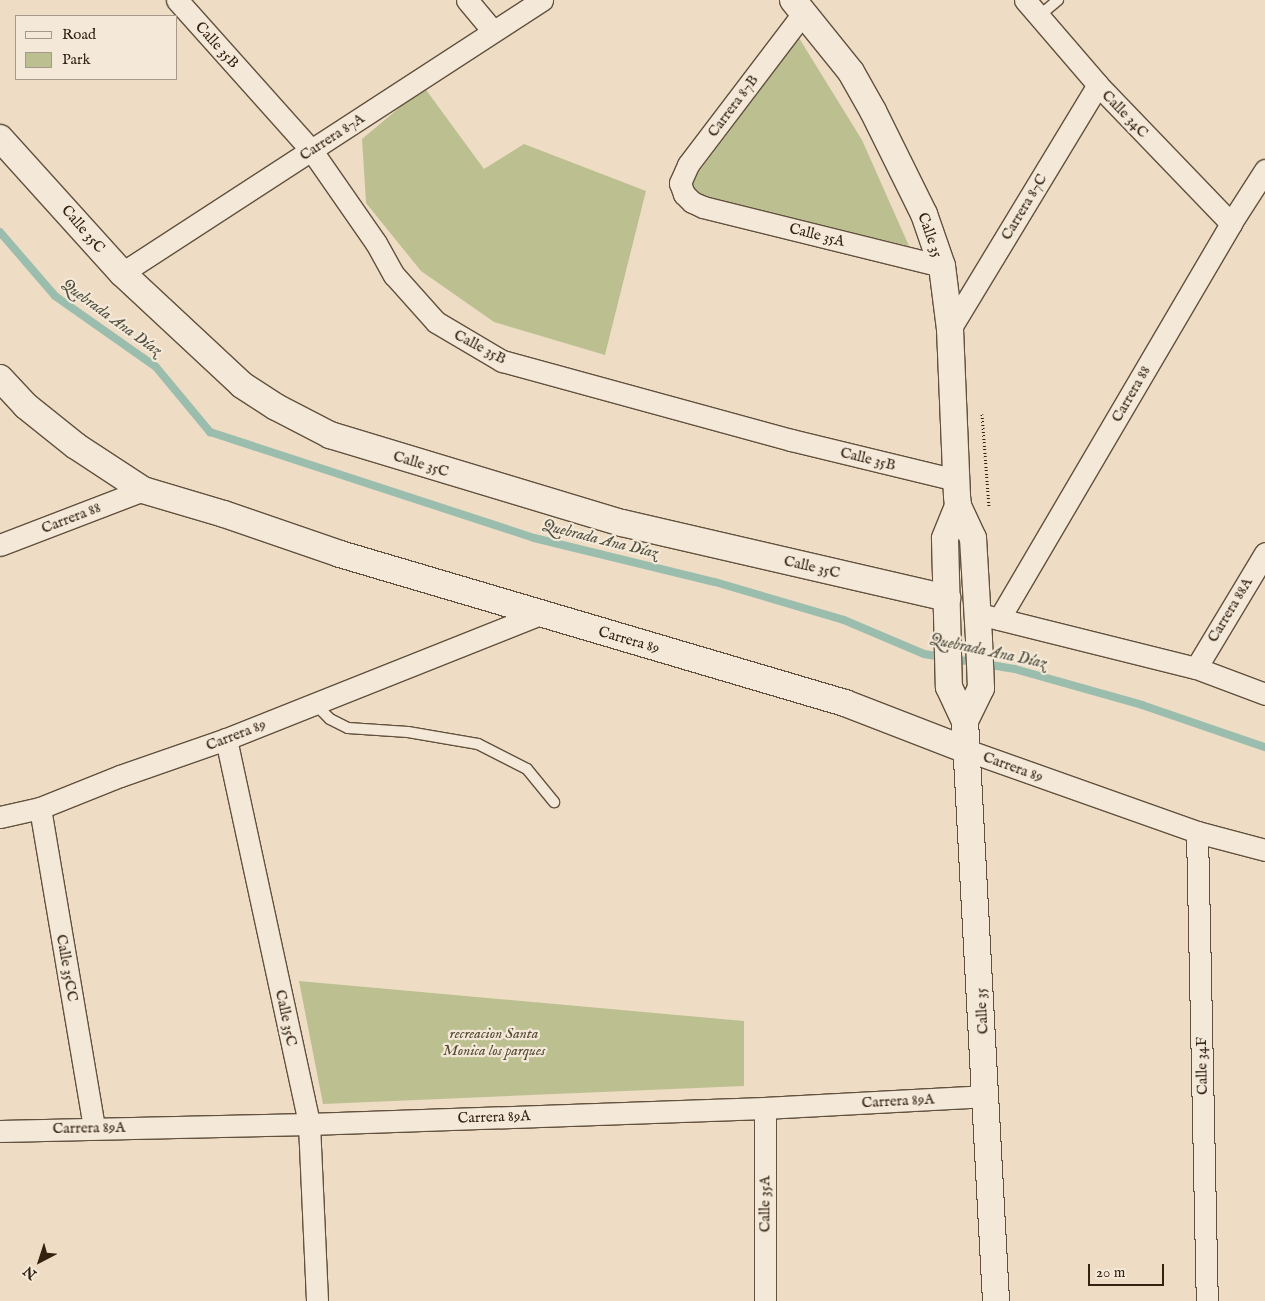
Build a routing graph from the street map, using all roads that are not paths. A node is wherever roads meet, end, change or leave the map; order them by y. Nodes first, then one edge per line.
1 (177, 0) edge
2 (467, 0) edge
3 (542, 0) edge
4 (1025, 0) edge
5 (1058, 0) edge
6 (799, 6) edge
7 (1039, 16) junction
8 (493, 31) junction
9 (1098, 86) junction
10 (0, 138) edge
11 (312, 151) junction
12 (1265, 170) edge
13 (692, 202) joint
14 (1231, 223) junction
15 (942, 266) junction
16 (122, 273) junction
17 (950, 329) junction
18 (0, 378) edge
19 (956, 480) junction
20 (143, 490) junction
21 (958, 506) junction
22 (0, 546) edge
23 (1265, 553) edge
24 (947, 598) junction
25 (540, 614) junction
26 (998, 619) junction
27 (1196, 668) junction
28 (1265, 694) edge
29 (315, 704) junction
30 (965, 721) junction
31 (226, 739) junction
32 (966, 750) junction
33 (554, 802) dead end
34 (40, 808) junction
35 (0, 817) edge
36 (1197, 832) junction
37 (1265, 850) edge
38 (987, 1096) junction
39 (765, 1108) junction
40 (309, 1124) junction
41 (94, 1128) junction
42 (0, 1131) edge
43 (317, 1301) edge
44 (765, 1301) edge
45 (996, 1301) edge
46 (1207, 1301) edge

1 - 11 street, Calle 35B
2 - 8 street
3 - 8 street, Carrera 87A
4 - 7 street, Calle 34C
5 - 7 lane
6 - 13 street, Carrera 87B
6 - 15 street, Calle 35
7 - 9 street, Calle 34C
8 - 11 street, Carrera 87A
9 - 14 street, Calle 34C
9 - 17 street, Carrera 87C
10 - 16 street, Calle 35C
11 - 16 street, Carrera 87A
11 - 19 street, Calle 35B
12 - 14 street, Carrera 88
13 - 15 street, Calle 35A
14 - 26 street, Carrera 88
15 - 17 street, Calle 35
16 - 24 street, Calle 35C
17 - 19 street, Calle 35
18 - 20 street
19 - 21 street, Calle 35
20 - 22 street, Carrera 88
20 - 25 street
21 - 24 street, Calle 35
21 - 26 street, Calle 35
23 - 27 street, Carrera 88A
24 - 30 street, Calle 35
25 - 29 street, Carrera 89
25 - 32 street, Carrera 89
26 - 27 street
26 - 30 street, Calle 35
27 - 28 street
29 - 31 street, Carrera 89
29 - 33 lane
30 - 32 street, Calle 35
31 - 34 street, Carrera 89
31 - 40 street, Calle 35C
32 - 36 street, Carrera 89
32 - 38 street, Calle 35
34 - 35 street, Carrera 89
34 - 41 street, Calle 35CC
36 - 37 street, Carrera 89
36 - 46 street, Calle 34F
38 - 39 street, Carrera 89A
38 - 45 street, Calle 35
39 - 40 street, Carrera 89A
39 - 44 street, Calle 35A
40 - 41 street, Carrera 89A
40 - 43 street, Calle 35C
41 - 42 street, Carrera 89A

